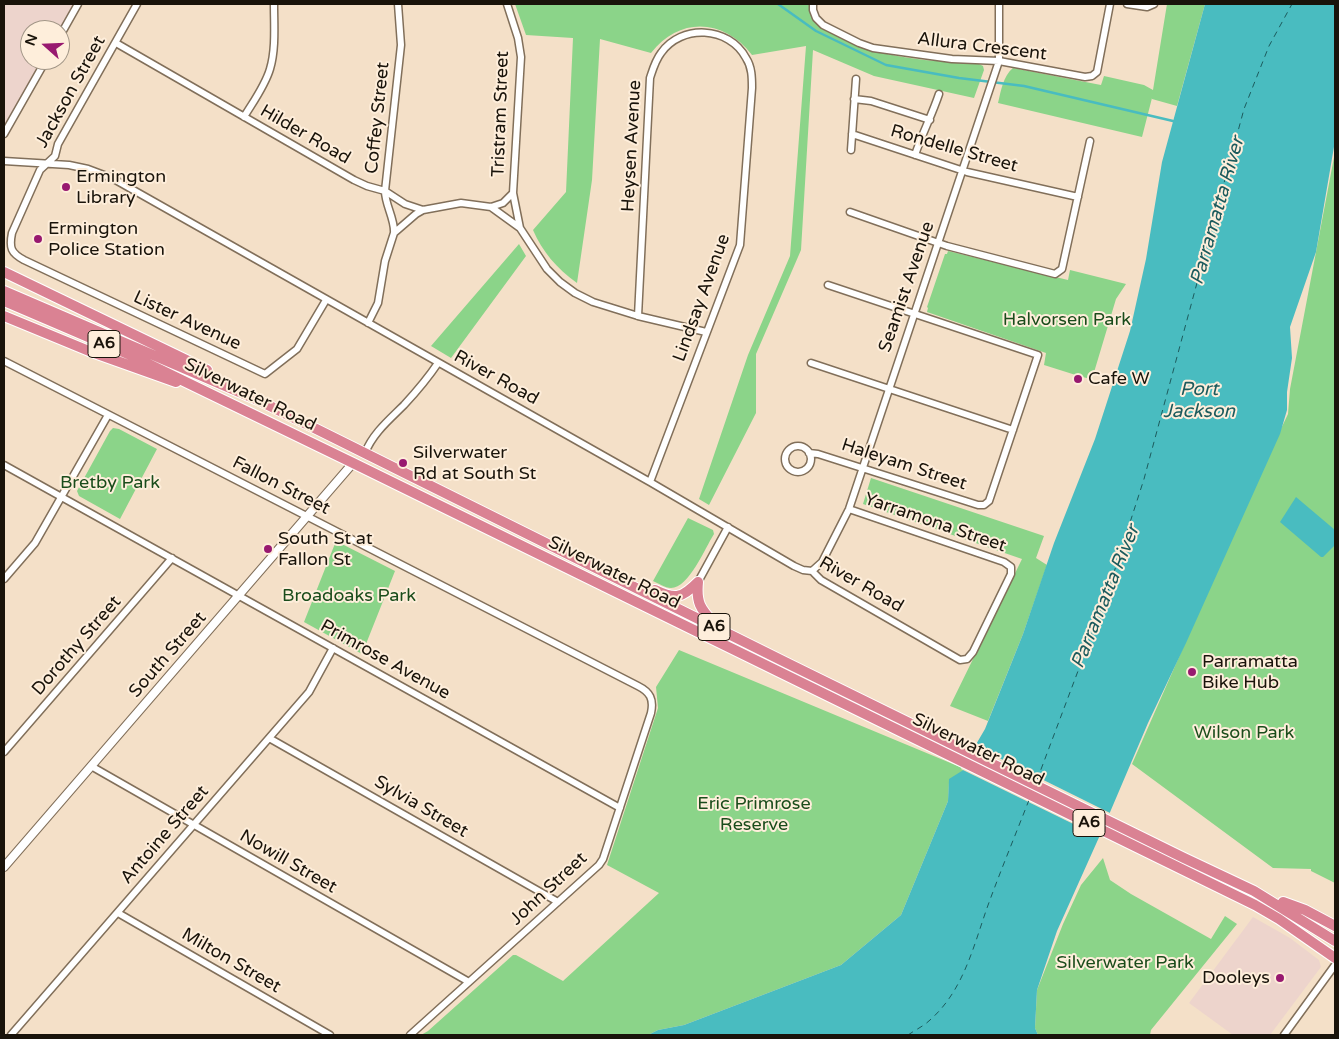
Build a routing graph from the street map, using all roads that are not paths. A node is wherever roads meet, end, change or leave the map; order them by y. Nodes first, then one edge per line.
1 (78, 4) edge
2 (137, 4) edge
3 (274, 4) edge
4 (398, 4) edge
5 (506, 4) edge
6 (813, 4) edge
7 (1000, 4) edge
8 (1110, 4) edge
9 (1127, 4) edge
10 (1151, 5) edge
11 (69, 20) edge
12 (116, 43) junction
13 (747, 58) joint
14 (998, 63) junction
15 (40, 70) edge
16 (856, 79) dead end
17 (939, 94) dead end
18 (854, 99) junction
19 (244, 117) junction
20 (930, 120) junction
21 (4, 134) edge
22 (852, 134) junction
23 (1090, 141) dead end
24 (851, 150) dead end
25 (915, 154) junction
26 (4, 161) edge
27 (47, 163) junction
28 (962, 170) junction
29 (385, 191) junction
30 (513, 193) junction
31 (1078, 197) junction
32 (491, 207) junction
33 (424, 210) junction
34 (850, 212) dead end
35 (520, 228) junction
36 (394, 234) junction
37 (938, 243) junction
38 (10, 250) joint
39 (4, 272) edge
40 (828, 285) dead end
41 (4, 291) edge
42 (326, 300) junction
43 (4, 302) edge
44 (914, 314) junction
45 (4, 316) edge
46 (638, 316) junction
47 (368, 323) junction
48 (706, 332) junction
49 (4, 361) edge
50 (438, 363) junction
51 (811, 363) dead end
52 (889, 388) junction
53 (203, 390) junction
54 (246, 394) junction
55 (108, 415) junction
56 (1013, 430) junction
57 (365, 453) junction
58 (810, 453) junction
59 (353, 462) junction
60 (4, 464) edge
61 (863, 467) junction
62 (650, 482) junction
63 (62, 497) junction
64 (849, 510) junction
65 (307, 516) junction
66 (728, 527) junction
67 (172, 558) junction
68 (593, 565) junction
69 (812, 571) junction
70 (4, 579) edge
71 (698, 582) junction
72 (239, 596) junction
73 (720, 630) junction
74 (333, 648) junction
75 (960, 660) joint
76 (651, 695) joint
77 (269, 738) junction
78 (937, 742) junction
79 (4, 752) edge
80 (91, 766) junction
81 (620, 808) junction
82 (194, 826) junction
83 (4, 867) edge
84 (1254, 891) junction
85 (558, 902) junction
86 (118, 913) junction
87 (1335, 926) edge
88 (1335, 941) edge
89 (1335, 958) edge
90 (1335, 966) edge
91 (469, 982) junction
92 (11, 1035) edge
93 (330, 1035) edge
94 (410, 1035) edge
95 (1284, 1035) edge

1 - 11 street
2 - 12 street, Jackson Street
3 - 19 street
4 - 29 street, Coffey Street
5 - 30 street, Tristram Street
6 - 14 street, Allura Crescent
7 - 14 street, Seamist Avenue
8 - 14 street, Allura Crescent
9 - 10 street
12 - 19 street, Hilder Road
12 - 27 street, Jackson Street
13 - 46 street, Heysen Avenue
13 - 48 street, Lindsay Avenue
14 - 28 street, Seamist Avenue
15 - 21 street
16 - 18 street
17 - 20 street
18 - 20 street
18 - 22 street
19 - 29 street, Hilder Road
20 - 25 street
22 - 24 street
22 - 25 street, Rondelle Street
23 - 31 street
25 - 28 street, Rondelle Street
26 - 27 street, River Road
27 - 38 street, Jackson Street
27 - 42 street, River Road
28 - 31 street, Rondelle Street
28 - 37 street, Seamist Avenue
29 - 33 street, Hilder Road
29 - 36 street, Coffey Street
30 - 32 street
30 - 35 street, Tristram Street
31 - 37 street
32 - 33 street
32 - 35 street
33 - 36 street
34 - 37 street
35 - 46 street
36 - 47 street
37 - 44 street, Seamist Avenue
38 - 42 street, Lister Avenue
39 - 54 highway
40 - 44 street
41 - 54 highway, Silverwater Road / A6
42 - 47 street, River Road
43 - 53 highway, Silverwater Road / A6
44 - 52 street, Seamist Avenue
44 - 56 street
45 - 53 highway
46 - 48 street
47 - 50 street, River Road
48 - 62 street, Lindsay Avenue
49 - 55 street, Fallon Street
50 - 57 street
50 - 62 street, River Road
51 - 52 street
52 - 56 street
52 - 61 street, Seamist Avenue
53 - 59 highway, Silverwater Road / A6
54 - 57 highway, Silverwater Road / A6
55 - 63 street
55 - 65 street, Fallon Street
56 - 61 street, Haleyam Street
57 - 68 highway, Silverwater Road / A6
58 - 58 street, Haleyam Street
58 - 61 street, Haleyam Street
59 - 65 street, South Street
59 - 78 highway, Silverwater Road / A6
60 - 63 street, Primrose Avenue
61 - 64 street, Seamist Avenue
62 - 66 street, River Road
63 - 67 street, Primrose Avenue
63 - 70 street
64 - 69 street, Seamist Avenue
64 - 75 street, Yarramona Street
65 - 72 street, South Street
65 - 76 street, Fallon Street
66 - 69 street, River Road
66 - 71 street
67 - 72 street, Primrose Avenue
67 - 79 street, Dorothy Street
68 - 71 highway
68 - 73 highway, Silverwater Road / A6
69 - 75 street, River Road
71 - 73 highway
72 - 74 street, Primrose Avenue
72 - 80 street, South Street
73 - 78 highway, Silverwater Road / A6
74 - 77 street, Antoine Street
74 - 81 street, Primrose Avenue
76 - 81 street, John Street
77 - 82 street, Antoine Street
77 - 85 street, Sylvia Street
78 - 84 highway, Silverwater Road / A6
78 - 89 highway, Silverwater Road / A6
80 - 82 street, Nowill Street
80 - 83 street, South Street
81 - 85 street, John Street
82 - 86 street, Antoine Street
82 - 91 street, Nowill Street
84 - 87 highway
84 - 88 highway, Silverwater Road / A6
85 - 91 street, John Street
86 - 92 street, Antoine Street
86 - 93 street, Milton Street
90 - 95 street
91 - 94 street, John Street

